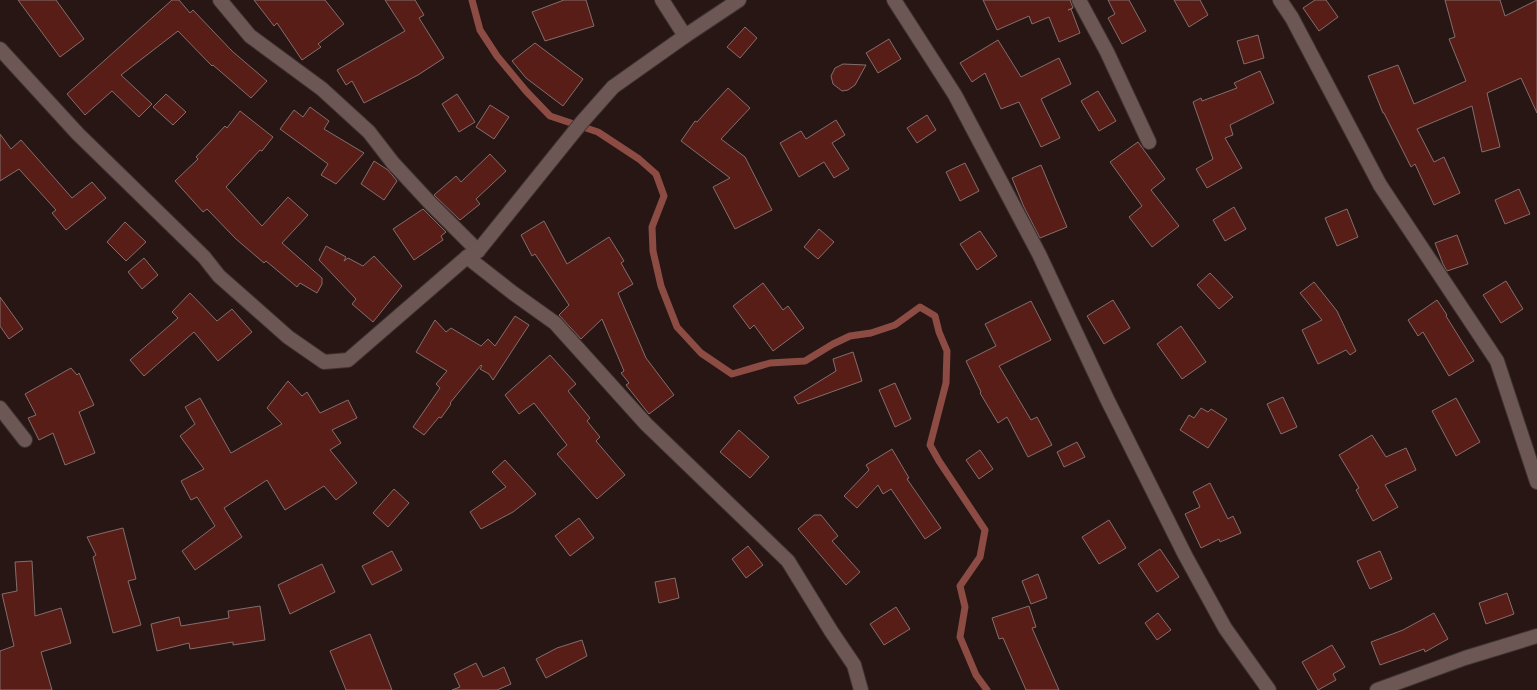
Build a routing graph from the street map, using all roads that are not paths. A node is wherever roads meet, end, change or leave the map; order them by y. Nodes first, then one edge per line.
1 (220, 0) edge
2 (662, 0) edge
3 (739, 0) edge
4 (894, 0) edge
5 (1079, 0) edge
6 (1280, 0) edge
7 (684, 36) junction
8 (0, 49) edge
9 (1149, 142) dead end
10 (472, 254) junction
11 (0, 408) edge
12 (25, 440) dead end
13 (1537, 482) edge
14 (1537, 636) edge
15 (861, 690) edge
16 (1270, 690) edge
17 (1378, 690) edge

1 - 10 street
2 - 7 street
3 - 7 street
4 - 16 street
5 - 9 street
6 - 13 street
7 - 10 street
8 - 10 street
10 - 15 street
11 - 12 street
14 - 17 street

